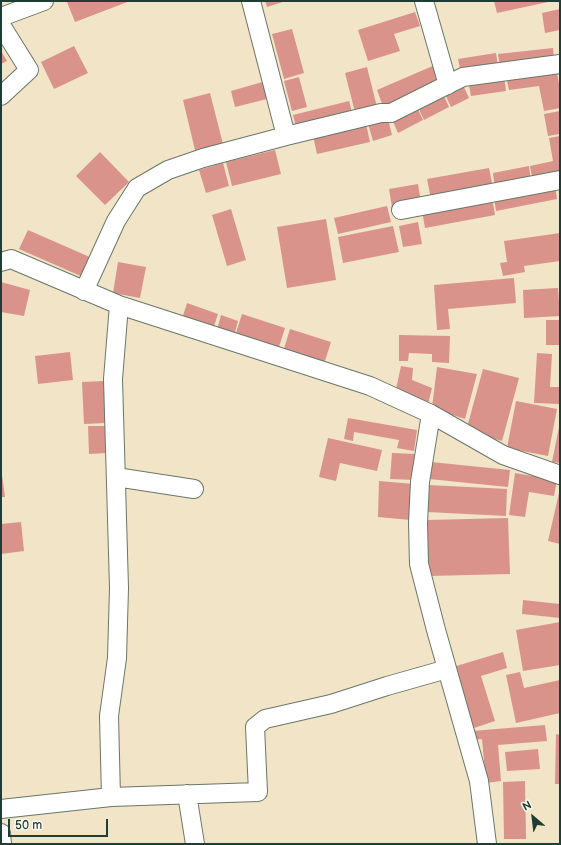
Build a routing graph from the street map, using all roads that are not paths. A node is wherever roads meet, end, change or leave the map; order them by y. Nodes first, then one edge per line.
1 (44, 1) edge
2 (251, 1) edge
3 (424, 1) edge
4 (1, 17) edge
5 (1, 25) edge
6 (560, 65) edge
7 (448, 85) junction
8 (1, 96) edge
9 (286, 136) junction
10 (560, 180) edge
11 (401, 210) dead end
12 (1, 262) edge
13 (84, 291) junction
14 (119, 305) junction
15 (431, 414) junction
16 (560, 475) edge
17 (116, 477) junction
18 (194, 490) dead end
19 (447, 669) junction
20 (187, 794) junction
21 (110, 797) junction
22 (1, 809) edge
23 (1, 833) edge
24 (2, 844) edge
25 (195, 844) edge
26 (487, 844) edge

1 - 4 street
2 - 9 street
3 - 7 street
5 - 8 street
6 - 7 street
7 - 9 street
9 - 13 street
10 - 11 street
12 - 13 street
13 - 14 street
14 - 15 street
14 - 17 street
15 - 16 street
15 - 19 street
17 - 18 street
17 - 21 street
19 - 20 street
19 - 26 street
20 - 21 street
20 - 25 street
21 - 22 street
23 - 24 street

